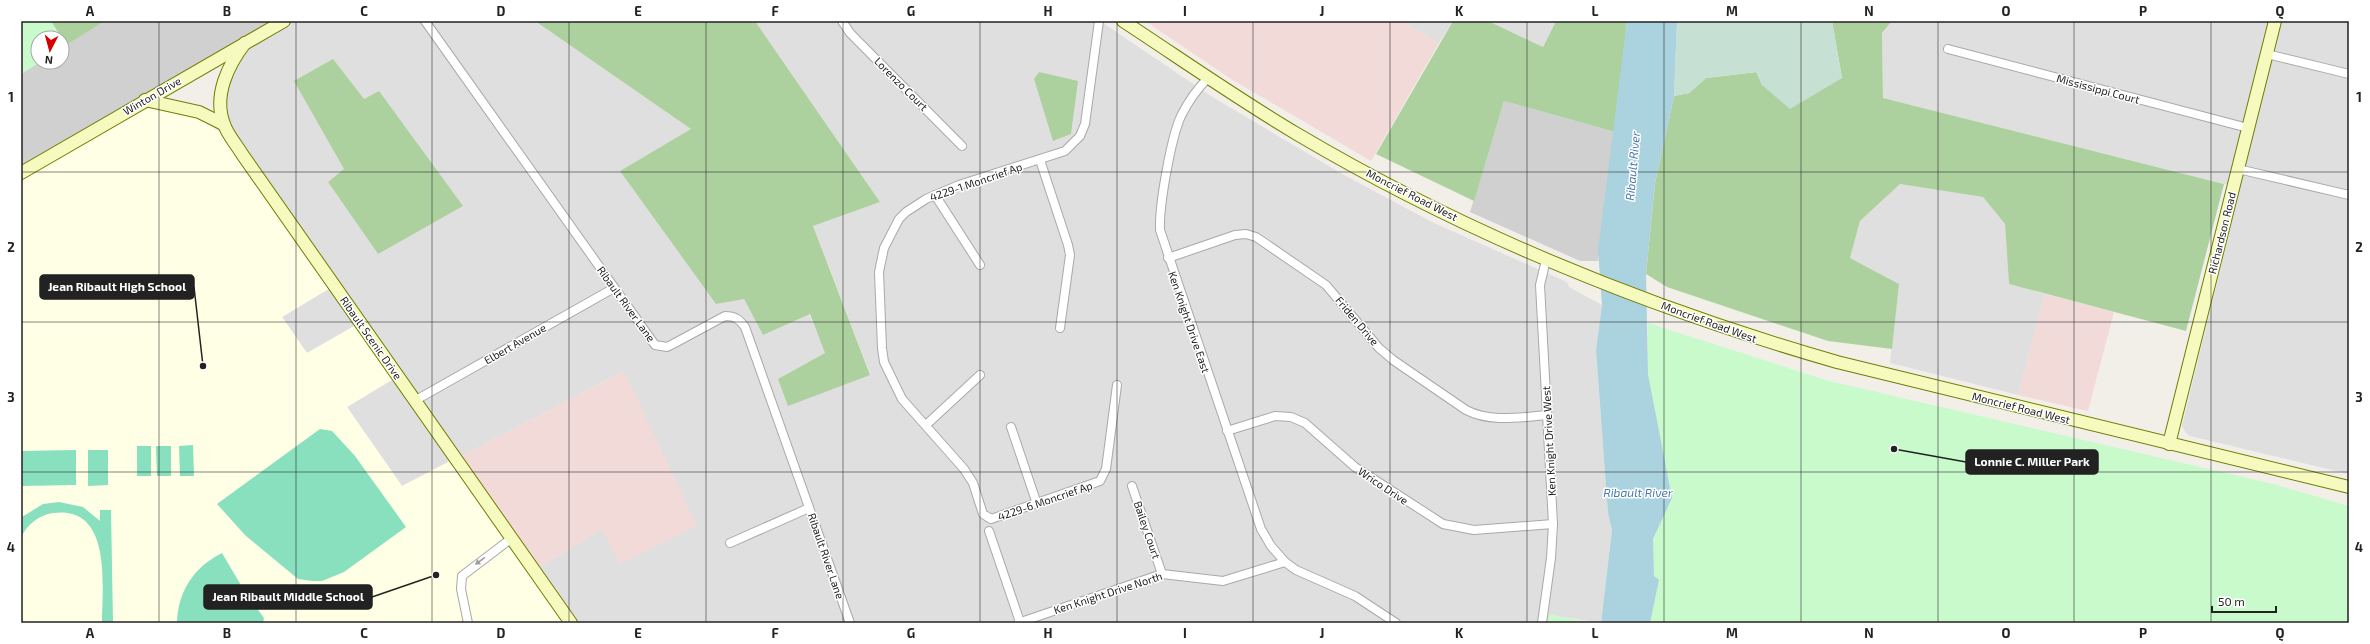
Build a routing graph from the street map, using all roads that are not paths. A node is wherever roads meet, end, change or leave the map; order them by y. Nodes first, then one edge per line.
1 (284, 21) edge
2 (425, 21) edge
3 (842, 21) edge
4 (1099, 21) edge
5 (1124, 21) edge
6 (2275, 21) edge
7 (245, 43) junction
8 (1948, 49) dead end
9 (2267, 54) junction
10 (2349, 74) edge
11 (1208, 78) junction
12 (145, 100) junction
13 (223, 124) junction
14 (2248, 128) junction
15 (962, 146) dead end
16 (1040, 160) junction
17 (2238, 168) junction
18 (21, 173) edge
19 (935, 195) junction
20 (2349, 195) edge
21 (1168, 258) junction
22 (1546, 260) junction
23 (980, 265) dead end
24 (614, 288) junction
25 (1060, 328) dead end
26 (980, 375) dead end
27 (1117, 385) dead end
28 (416, 400) junction
29 (1548, 415) junction
30 (926, 425) junction
31 (1011, 427) dead end
32 (1227, 431) junction
33 (2169, 444) junction
34 (1132, 486) dead end
35 (2349, 487) edge
36 (1037, 504) junction
37 (809, 508) junction
38 (988, 518) joint
39 (1553, 524) junction
40 (989, 531) dead end
41 (512, 538) junction
42 (730, 543) dead end
43 (1285, 562) junction
44 (1162, 574) junction
45 (1019, 622) edge
46 (468, 623) edge
47 (571, 623) edge
48 (850, 623) edge
49 (1396, 623) edge
50 (1542, 623) edge

1 - 7 street, Winton Drive
2 - 24 street, Ribault River Lane
3 - 15 street, Lorenzo Court
4 - 16 street, 4229-1 Moncrief Ap
5 - 11 street, Moncrief Road West
6 - 9 street, Richardson Road
7 - 12 street, Winton Drive
7 - 13 street, Ribault Scenic Drive
8 - 14 street, Mississippi Court
9 - 10 street
9 - 14 street, Richardson Road
11 - 21 street, Ken Knight Drive East
11 - 22 street, Moncrief Road West
12 - 13 street
12 - 18 street, Winton Drive
13 - 28 street, Ribault Scenic Drive
14 - 17 street, Richardson Road
16 - 19 street, 4229-1 Moncrief Ap
16 - 25 street
17 - 20 street
17 - 33 street, Richardson Road
19 - 23 street
19 - 30 street, 4229-1 Moncrief Ap
21 - 29 street, Friden Drive
21 - 32 street, Ken Knight Drive East
22 - 29 street, Ken Knight Drive West
22 - 33 street, Moncrief Road West
24 - 28 street, Elbert Avenue
24 - 37 street, Ribault River Lane
26 - 30 street
27 - 36 street, 4229-6 Moncrief Ap
28 - 41 street, Ribault Scenic Drive
29 - 39 street, Ken Knight Drive West
30 - 38 street, 4229-1 Moncrief Ap
31 - 36 street
32 - 39 street, Wrico Drive
32 - 43 street, Ken Knight Drive East
33 - 35 street, Moncrief Road West
34 - 44 street, Bailey Court
36 - 38 street, 4229-6 Moncrief Ap
37 - 42 street
37 - 48 street, Ribault River Lane
39 - 50 street, Ken Knight Drive West
40 - 45 street
41 -> 46 street
41 - 47 street, Ribault Scenic Drive
43 - 44 street, Ken Knight Drive North
43 - 49 street
44 - 45 street, Ken Knight Drive North

